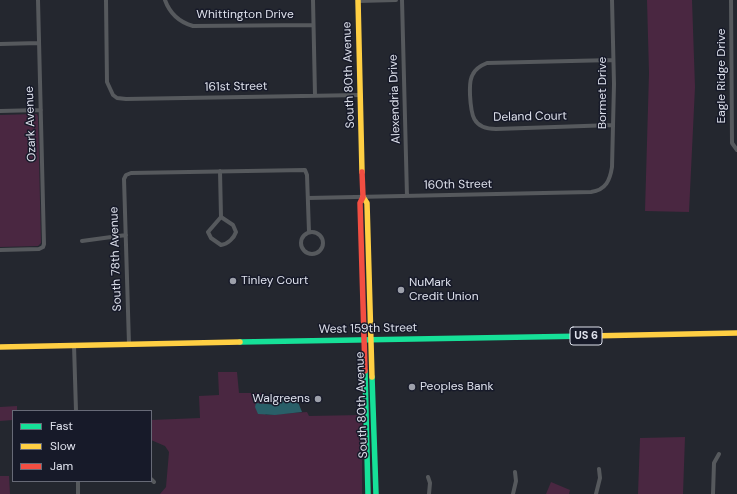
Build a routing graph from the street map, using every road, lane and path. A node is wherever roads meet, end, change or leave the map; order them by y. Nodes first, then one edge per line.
1 (38, 0) edge
2 (106, 0) edge
3 (165, 0) edge
4 (313, 0) edge
5 (358, 0) edge
6 (396, 0) edge
7 (402, 0) edge
8 (612, 0) edge
9 (731, 0) edge
10 (313, 25) junction
11 (39, 43) junction
12 (0, 44) edge
13 (613, 60) junction
14 (732, 78) junction
15 (737, 78) edge
16 (361, 94) junction
17 (315, 95) junction
18 (732, 103) junction
19 (737, 103) edge
20 (41, 110) junction
21 (0, 112) edge
22 (613, 125) junction
23 (737, 150) edge
24 (220, 171) junction
25 (606, 185) joint
26 (407, 196) junction
27 (363, 197) junction
28 (308, 198) junction
29 (221, 217) junction
30 (309, 232) junction
31 (126, 235) junction
32 (82, 241) dead end
33 (0, 250) edge
34 (737, 333) edge
35 (371, 339) junction
36 (363, 340) junction
37 (129, 344) junction
38 (74, 345) junction
39 (0, 346) edge
40 (76, 410) edge
41 (719, 454) dead end
42 (599, 469) dead end
43 (515, 472) dead end
44 (428, 477) dead end
45 (78, 482) edge
46 (78, 494) edge
47 (368, 494) edge
48 (376, 494) edge
49 (429, 494) edge
50 (513, 494) edge
51 (596, 494) edge
52 (713, 494) edge

1 - 11 street, Ozark Avenue
2 - 17 street, 161st Street
3 - 10 street, Whittington Drive
4 - 10 street
5 - 6 street
5 - 16 street, South 80th Avenue
7 - 26 street, Alexendria Drive
8 - 13 street, Bormet Drive
9 - 14 street, Eagle Ridge Drive
10 - 17 street
11 - 12 street
11 - 20 street, Ozark Avenue
13 - 22 street, Bormet Drive
13 - 22 street, Deland Court
14 - 15 street
14 - 18 street, Eagle Ridge Drive
16 - 17 street, 161st Street
16 - 27 street, South 80th Avenue
18 - 19 street
18 - 23 street, Eagle Ridge Drive
20 - 21 street
20 - 33 street, Ozark Avenue
22 - 25 street, Bormet Drive
24 - 28 street
24 - 29 street
24 - 31 street, South 78th Avenue
25 - 26 street, 160th Street
26 - 27 street, 160th Street
27 - 28 street, 160th Street
27 - 35 street, South 80th Avenue
27 - 36 street, South 80th Avenue
28 - 30 street
29 - 29 street
30 - 30 street
31 - 32 street
31 - 37 street, South 78th Avenue
34 - 35 street, West 159th Street / US 6
35 - 36 street, West 159th Street / US 6
35 - 48 street, South 80th Avenue
36 - 37 street, West 159th Street / US 6
36 - 47 street, South 80th Avenue
37 - 38 street, West 159th Street / US 6
38 - 39 street, West 159th Street / US 6
38 - 40 street
41 - 52 street
42 - 51 street
43 - 50 street
44 - 49 street
45 - 46 street

